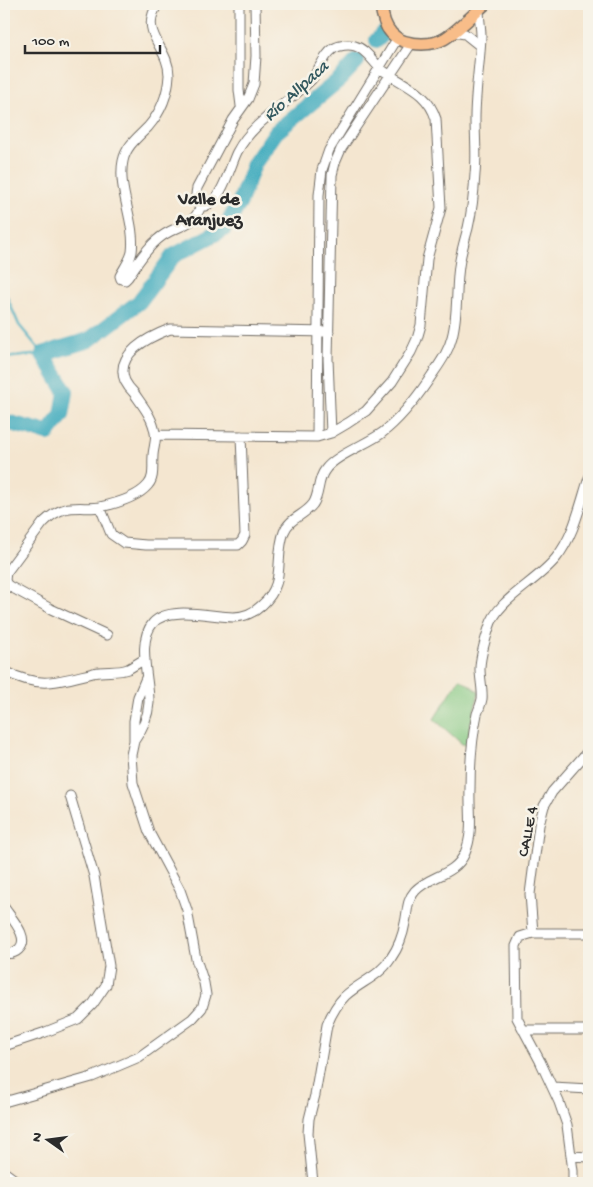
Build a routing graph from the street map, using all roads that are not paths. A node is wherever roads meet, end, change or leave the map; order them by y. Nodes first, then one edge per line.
1 (158, 4) edge
2 (239, 4) edge
3 (255, 4) edge
4 (380, 4) edge
5 (482, 6) edge
6 (453, 32) junction
7 (397, 39) junction
8 (411, 44) junction
9 (480, 46) junction
10 (379, 67) junction
11 (389, 75) junction
12 (241, 106) junction
13 (201, 205) junction
14 (317, 331) junction
15 (328, 332) junction
16 (331, 434) junction
17 (156, 435) junction
18 (240, 436) junction
19 (317, 437) junction
20 (589, 478) edge
21 (100, 507) junction
22 (107, 635) dead end
23 (145, 660) junction
24 (4, 671) edge
25 (589, 750) edge
26 (70, 796) dead end
27 (4, 907) edge
28 (533, 932) junction
29 (589, 932) edge
30 (4, 953) edge
31 (523, 1030) junction
32 (589, 1030) edge
33 (4, 1046) edge
34 (552, 1087) junction
35 (589, 1089) edge
36 (4, 1102) edge
37 (571, 1156) junction
38 (589, 1157) edge
39 (4, 1172) edge
40 (19, 1183) edge
41 (314, 1183) edge
42 (573, 1183) edge

1 - 13 street
2 - 12 street
3 - 12 street
4 - 7 main road
5 - 6 main road
5 - 9 street
6 - 8 main road
6 - 9 street
7 - 8 main road
7 - 10 street
8 - 11 street
9 - 23 street
10 - 11 street
10 - 13 street
10 - 14 street
11 - 15 street
11 - 16 street
12 - 13 street
14 - 15 street
14 - 17 street
14 - 19 street
15 - 16 street
16 - 19 street
17 - 18 street
17 - 21 street
18 - 19 street
18 - 21 street
20 - 41 street
21 - 22 street
23 - 24 street
23 - 36 street
25 - 28 street, CALLE 4
26 - 33 street
27 - 30 street
28 - 29 street
28 - 31 street
31 - 32 street
31 - 34 street
34 - 35 street
34 - 37 street
37 - 38 street
37 - 42 street
39 - 40 street

